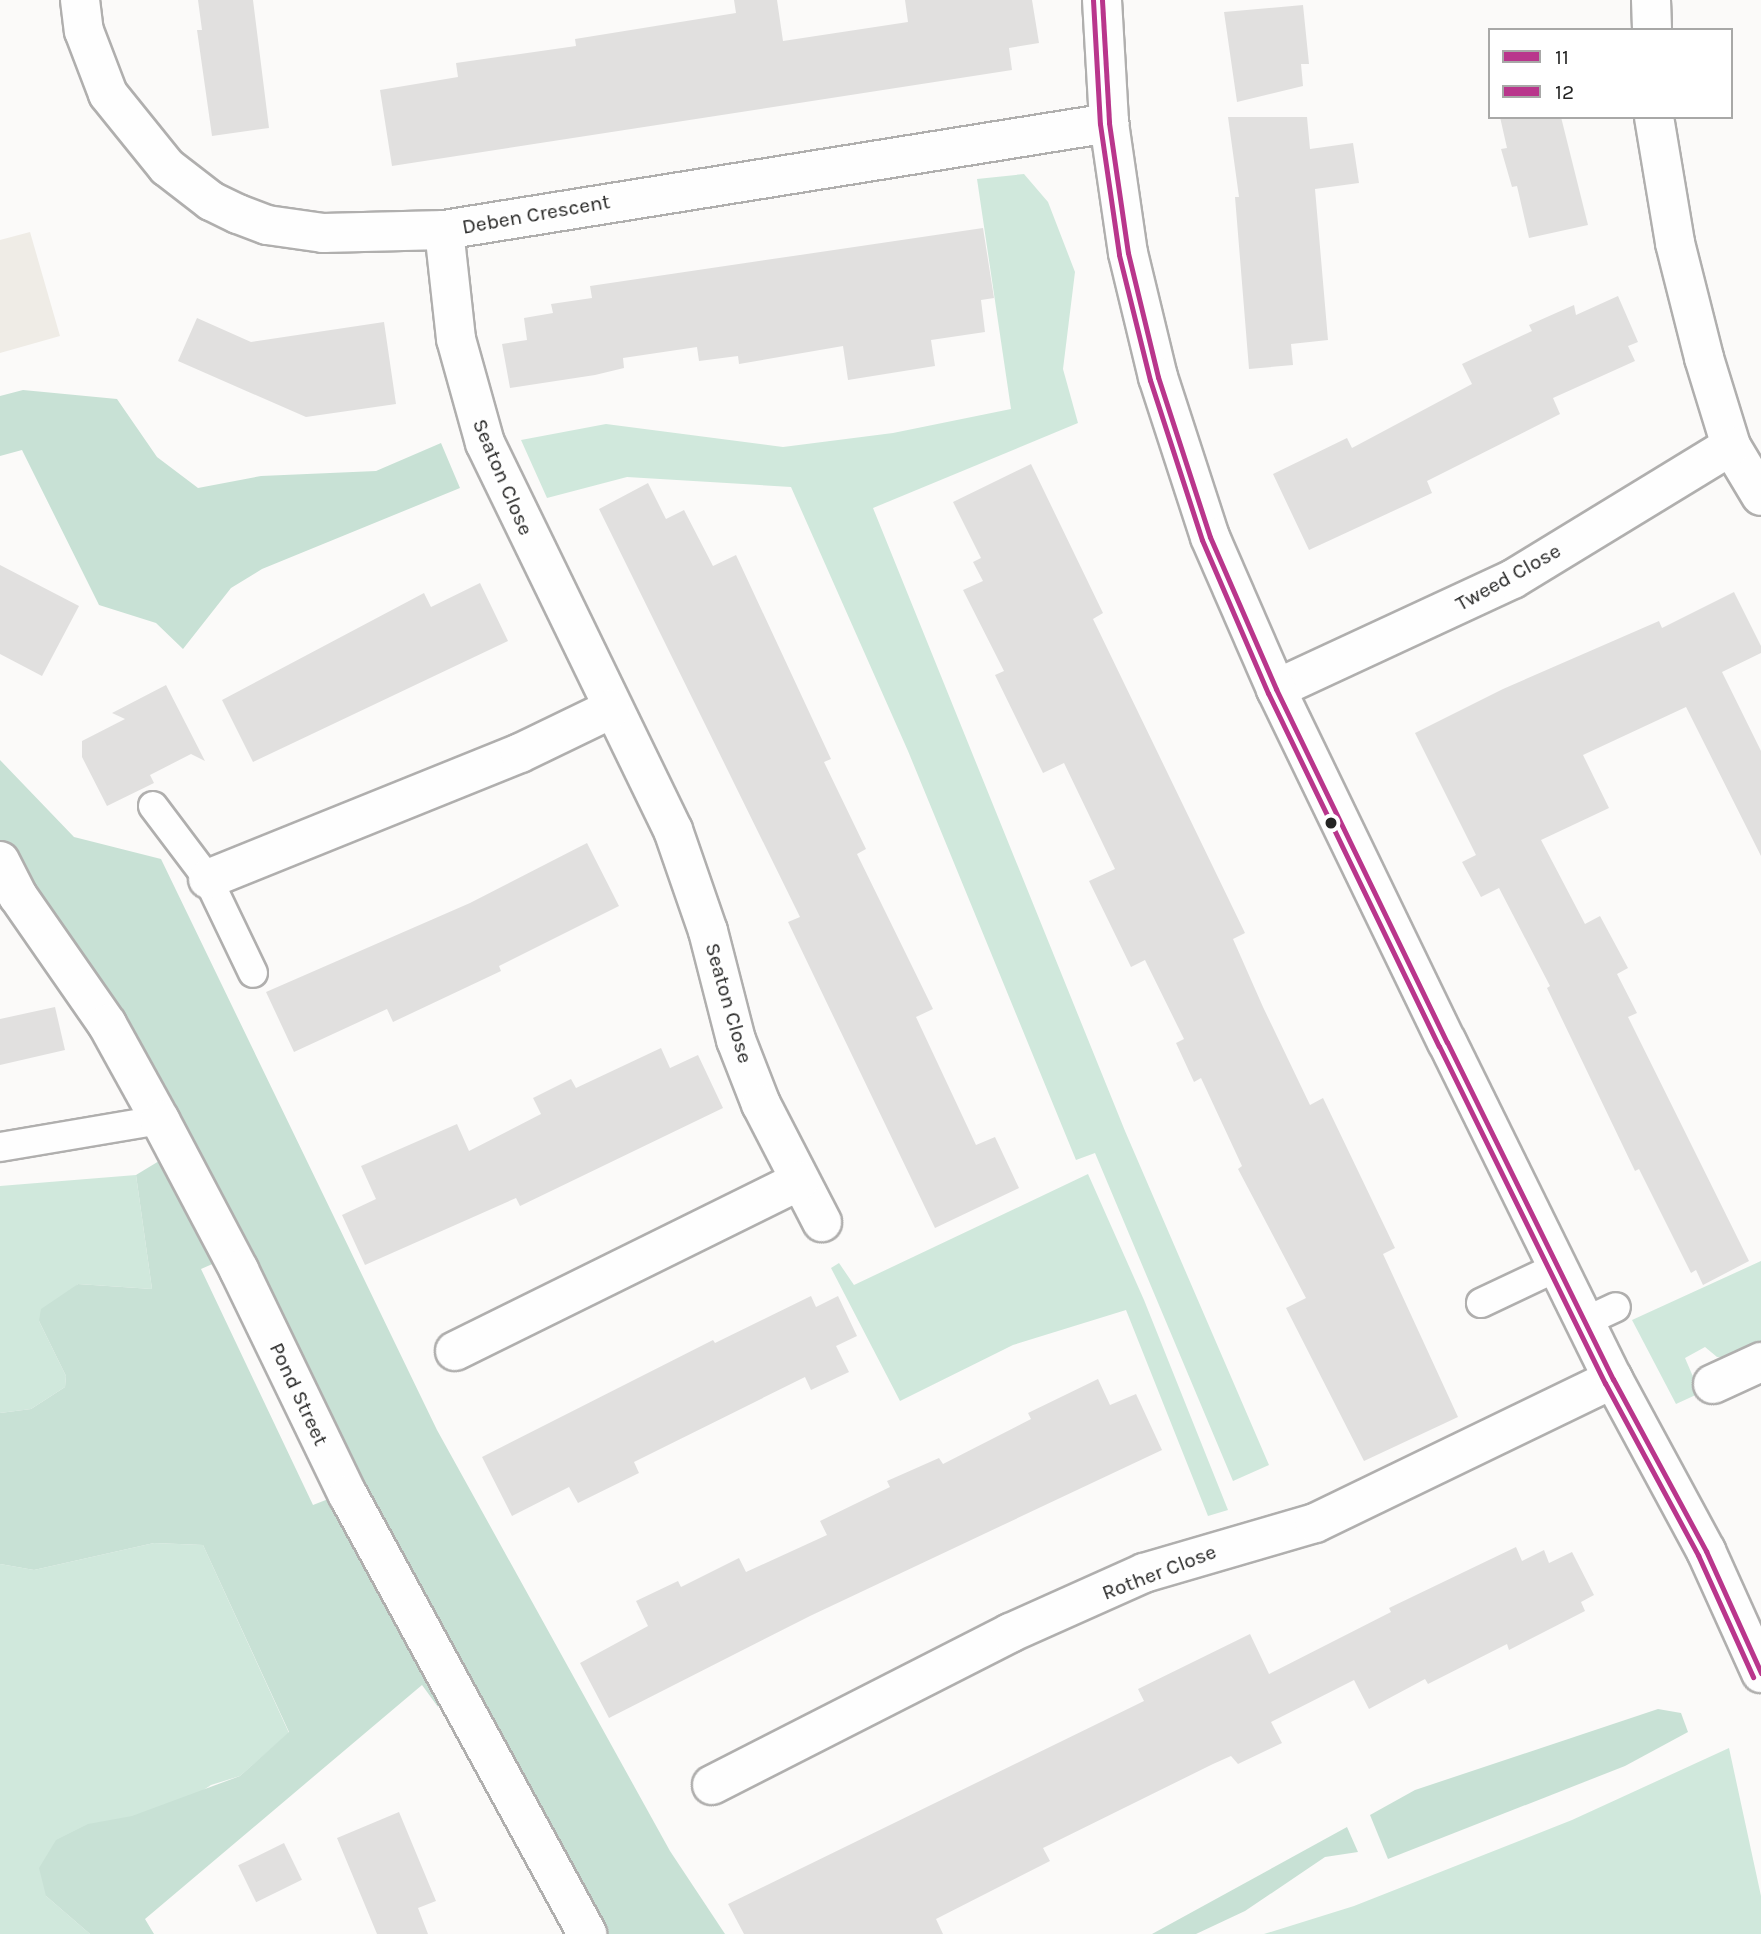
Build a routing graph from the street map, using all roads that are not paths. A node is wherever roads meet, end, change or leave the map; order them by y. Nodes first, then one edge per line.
1 (80, 0) edge
2 (1102, 0) edge
3 (1651, 0) edge
4 (1652, 28) edge
5 (1654, 119) edge
6 (1109, 123) junction
7 (444, 230) junction
8 (1731, 446) junction
9 (1761, 496) edge
10 (1276, 690) junction
11 (611, 709) junction
12 (153, 806) dead end
13 (0, 861) edge
14 (208, 878) junction
15 (253, 973) dead end
16 (160, 1120) junction
17 (0, 1147) edge
18 (799, 1181) junction
19 (822, 1222) dead end
20 (1557, 1267) junction
21 (1481, 1303) dead end
22 (455, 1351) dead end
23 (1761, 1362) edge
24 (1613, 1379) junction
25 (1716, 1392) dead end
26 (1761, 1673) edge
27 (712, 1785) dead end
28 (587, 1934) edge

1 - 7 street, Deben Crescent
2 - 6 street
3 - 4 street
5 - 8 street
6 - 7 street, Deben Crescent
6 - 10 street
7 - 11 street, Seaton Close
8 - 9 street
8 - 10 street, Tweed Close
10 - 20 street
11 - 14 street
11 - 18 street, Seaton Close
12 - 14 lane
13 - 16 street, Pond Street
14 - 15 lane
16 - 17 lane
16 - 28 street, Pond Street
18 - 19 street, Seaton Close
18 - 22 street
20 - 21 lane
20 - 24 street
23 - 25 street
24 - 26 street
24 - 27 street, Rother Close

